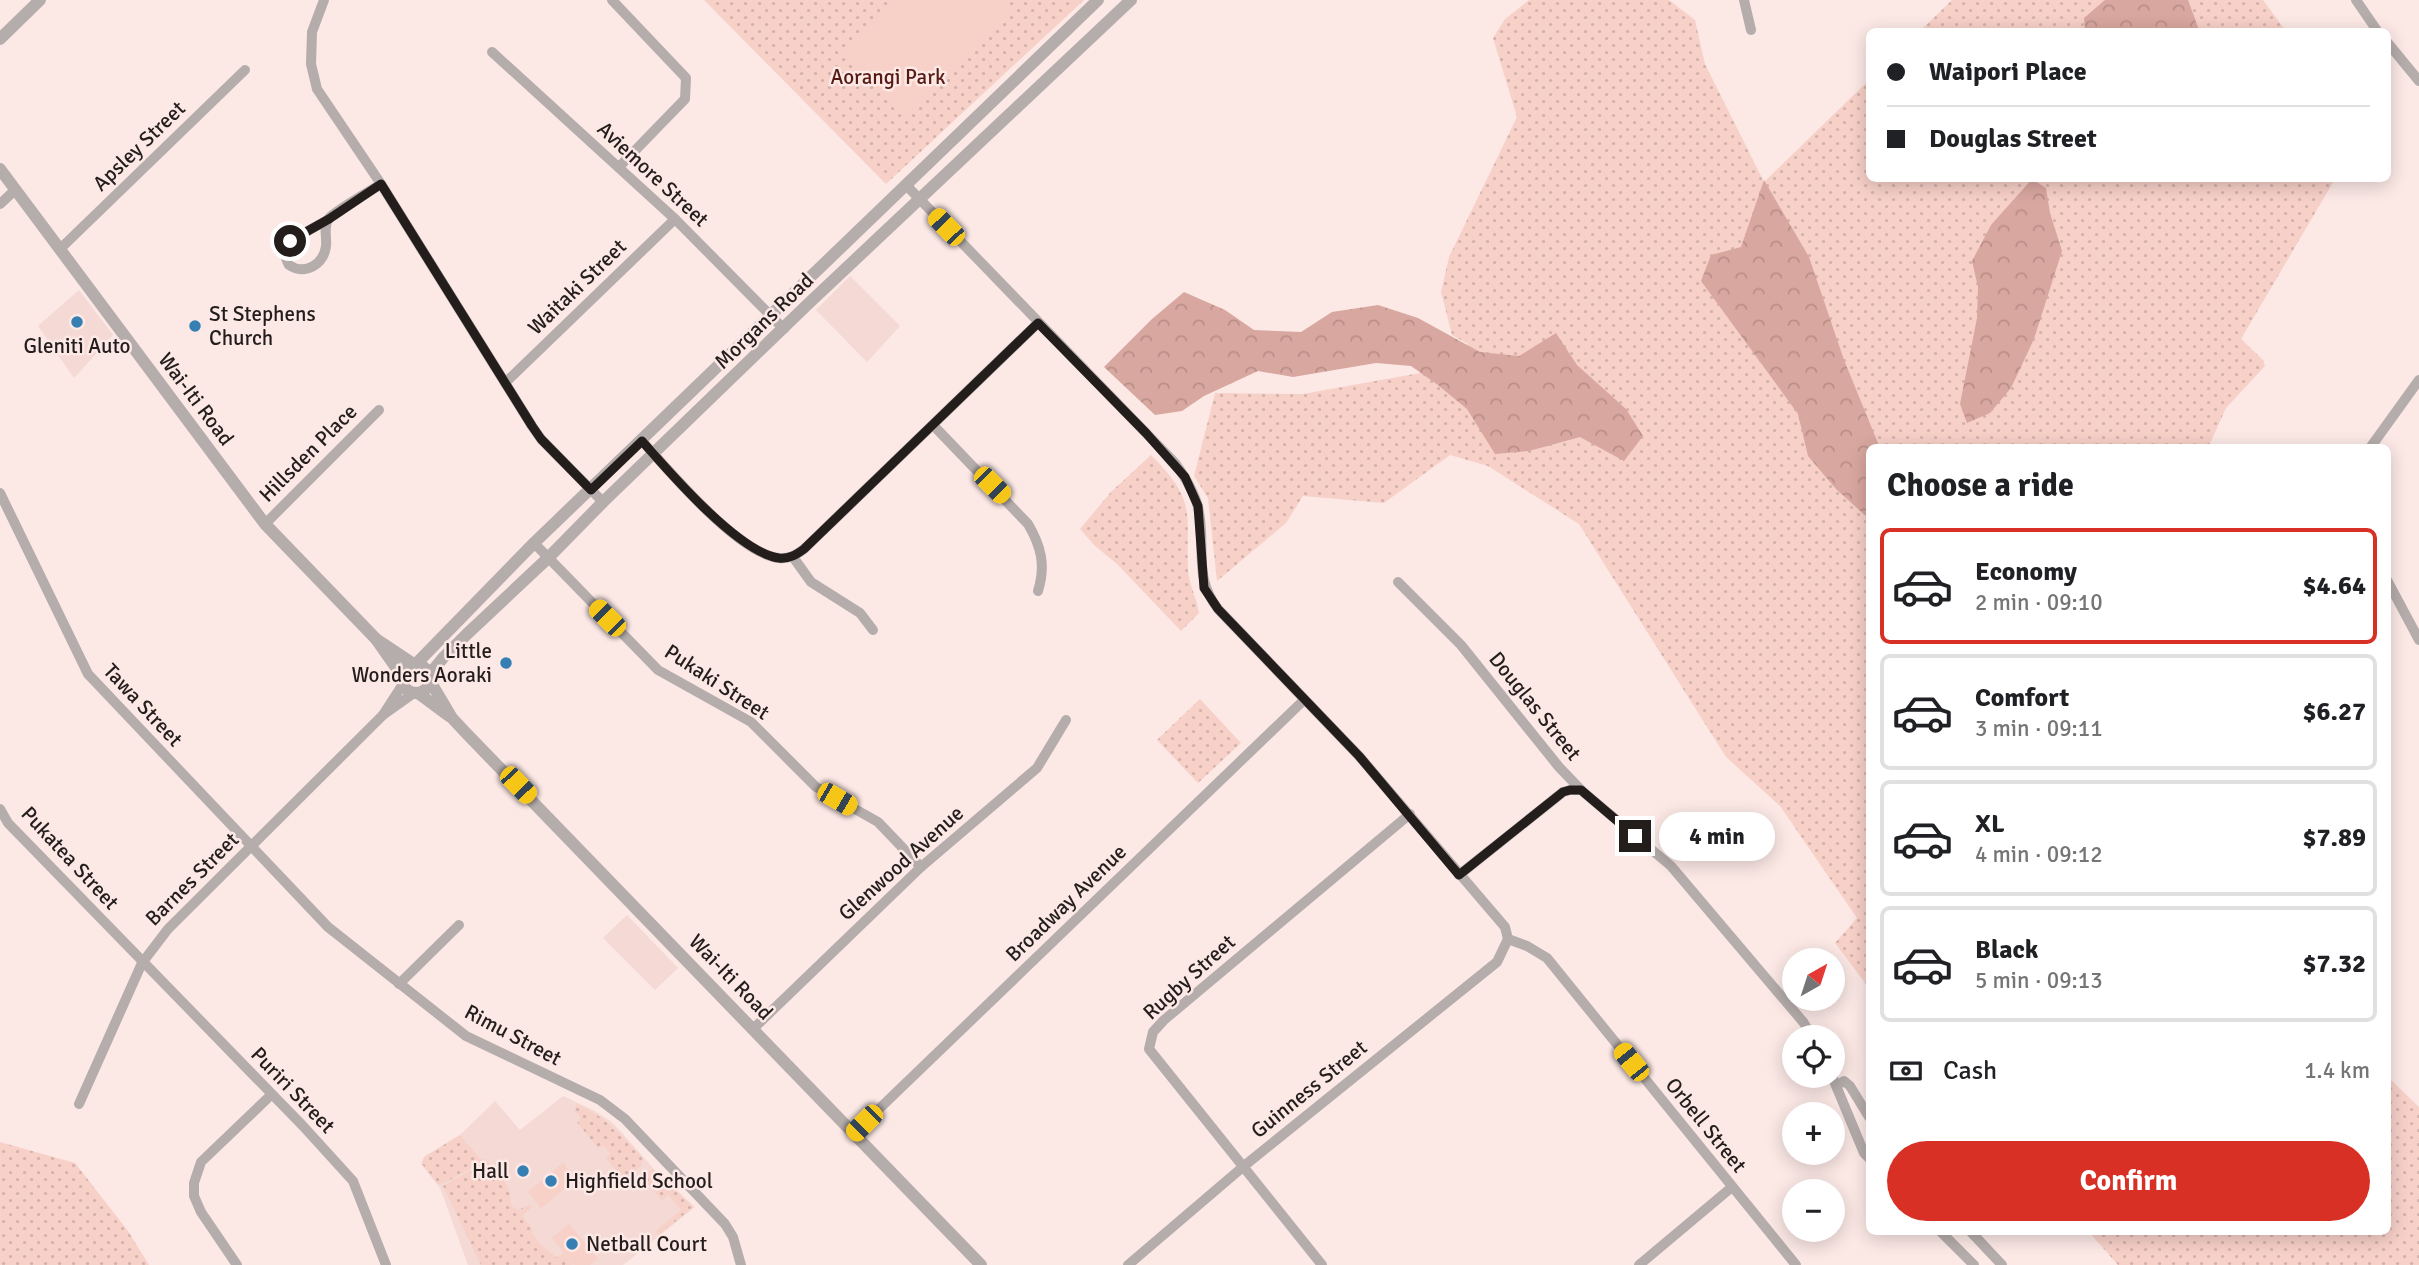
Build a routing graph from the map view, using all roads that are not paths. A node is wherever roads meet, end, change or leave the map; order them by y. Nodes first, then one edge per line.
1 (40, 0) edge
2 (324, 0) edge
3 (612, 0) edge
4 (1098, 0) edge
5 (1130, 0) edge
6 (1744, 0) edge
7 (2356, 0) edge
8 (2375, 28) edge
9 (1751, 30) dead end
10 (0, 39) edge
11 (2391, 47) edge
12 (492, 52) dead end
13 (1025, 68) junction
14 (245, 70) dead end
15 (2419, 81) edge
16 (1040, 84) junction
17 (619, 167) junction
18 (1, 171) edge
19 (381, 184) junction
20 (906, 184) junction
21 (16, 190) junction
22 (919, 199) junction
23 (0, 204) edge
24 (329, 219) junction
25 (675, 219) junction
26 (60, 249) junction
27 (771, 316) junction
28 (1038, 323) junction
29 (784, 329) junction
30 (2419, 380) edge
31 (505, 383) junction
32 (380, 410) dead end
33 (933, 425) junction
34 (642, 441) junction
35 (2373, 444) edge
36 (654, 454) junction
37 (591, 490) junction
38 (0, 493) edge
39 (603, 502) junction
40 (265, 524) junction
41 (534, 543) junction
42 (793, 556) junction
43 (548, 558) junction
44 (1398, 582) dead end
45 (2391, 588) edge
46 (1038, 591) dead end
47 (873, 630) dead end
48 (376, 639) junction
49 (2419, 640) edge
50 (415, 665) junction
51 (430, 678) junction
52 (403, 680) junction
53 (416, 693) junction
54 (1304, 700) junction
55 (383, 715) junction
56 (452, 718) junction
57 (1066, 720) dead end
58 (1581, 790) junction
59 (0, 809) edge
60 (1410, 814) junction
61 (4, 827) edge
62 (250, 847) junction
63 (921, 867) junction
64 (1459, 875) junction
65 (459, 925) dead end
66 (1508, 939) junction
67 (142, 963) junction
68 (399, 984) junction
69 (1805, 1025) edge
70 (754, 1028) junction
71 (1845, 1082) edge
72 (1838, 1088) edge
73 (271, 1095) junction
74 (79, 1104) dead end
75 (1866, 1112) edge
76 (854, 1133) junction
77 (1866, 1155) edge
78 (1244, 1166) junction
79 (1732, 1187) junction
80 (1944, 1235) edge
81 (1974, 1235) edge
82 (237, 1265) edge
83 (386, 1265) edge
84 (741, 1265) edge
85 (981, 1265) edge
86 (1128, 1265) edge
87 (1322, 1265) edge
88 (1639, 1265) edge
89 (1796, 1265) edge
90 (1974, 1265) edge
91 (2002, 1265) edge

1 - 10 street
2 - 19 street
3 - 17 street
4 - 13 street, Morgans Road
5 - 16 street, Morgans Road
6 - 9 street
7 - 8 street
11 - 15 street
12 - 17 street, Aviemore Street
13 - 16 street
13 - 20 street, Morgans Road
14 - 26 street, Apsley Street
16 - 22 street, Morgans Road
17 - 25 street, Aviemore Street
18 - 21 street, Wai-Iti Road
19 - 24 street
19 - 31 street
20 - 22 street
20 - 27 street, Morgans Road
21 - 23 street
21 - 26 street, Wai-Iti Road
22 - 28 street
22 - 29 street, Morgans Road
24 - 24 street
25 - 27 street, Aviemore Street
25 - 31 street, Waitaki Street
26 - 40 street, Wai-Iti Road
27 - 29 street, Aviemore Street
27 - 34 street, Morgans Road
28 - 33 street
28 - 54 street
29 - 36 street, Morgans Road
30 - 35 street
31 - 37 street
32 - 40 street, Hillsden Place
33 - 42 street
33 - 46 street
34 - 36 street
34 - 37 street, Morgans Road
36 - 39 street, Morgans Road
36 - 42 street
37 - 39 street
37 - 41 street, Morgans Road
38 - 62 street, Tawa Street
39 - 43 street, Morgans Road
40 - 48 street, Wai-Iti Road
41 - 43 street, Pukaki Street
41 - 50 street, Morgans Road
42 - 47 street
43 - 51 street, Morgans Road
43 - 63 street, Pukaki Street
44 - 58 street, Douglas Street
45 - 49 street
48 - 50 street, Wai-Iti Road
48 - 52 street, Wai-Iti Road
50 - 51 street
50 - 52 street
51 - 53 street
51 - 56 street, Wai-Iti Road
52 - 53 street
52 - 55 street, Barnes Street
53 - 55 street, Barnes Street
53 - 56 street, Wai-Iti Road
54 - 60 street
54 - 76 street, Broadway Avenue
55 - 62 street, Barnes Street
56 - 70 street, Wai-Iti Road
57 - 63 street, Glenwood Avenue
58 - 64 street
58 - 69 street, Douglas Street
59 - 61 street, Pukatea Street
60 - 64 street
60 - 78 street, Rugby Street
61 - 67 street, Pukatea Street
62 - 67 street, Barnes Street
62 - 68 street, Rimu Street
63 - 70 street, Glenwood Avenue
64 - 66 street
65 - 68 street
66 - 78 street, Guinness Street
66 - 79 street, Orbell Street
67 - 73 street, Puriri Street
67 - 74 street, Barnes Street
68 - 84 street, Rimu Street
70 - 76 street, Wai-Iti Road
71 - 75 street
72 - 77 street
73 - 82 street
73 - 83 street, Puriri Street
76 - 85 street, Wai-Iti Road
78 - 86 street, Guinness Street
78 - 87 street, Rugby Street
79 - 88 street
79 - 89 street, Orbell Street
80 - 90 street
81 - 91 street

